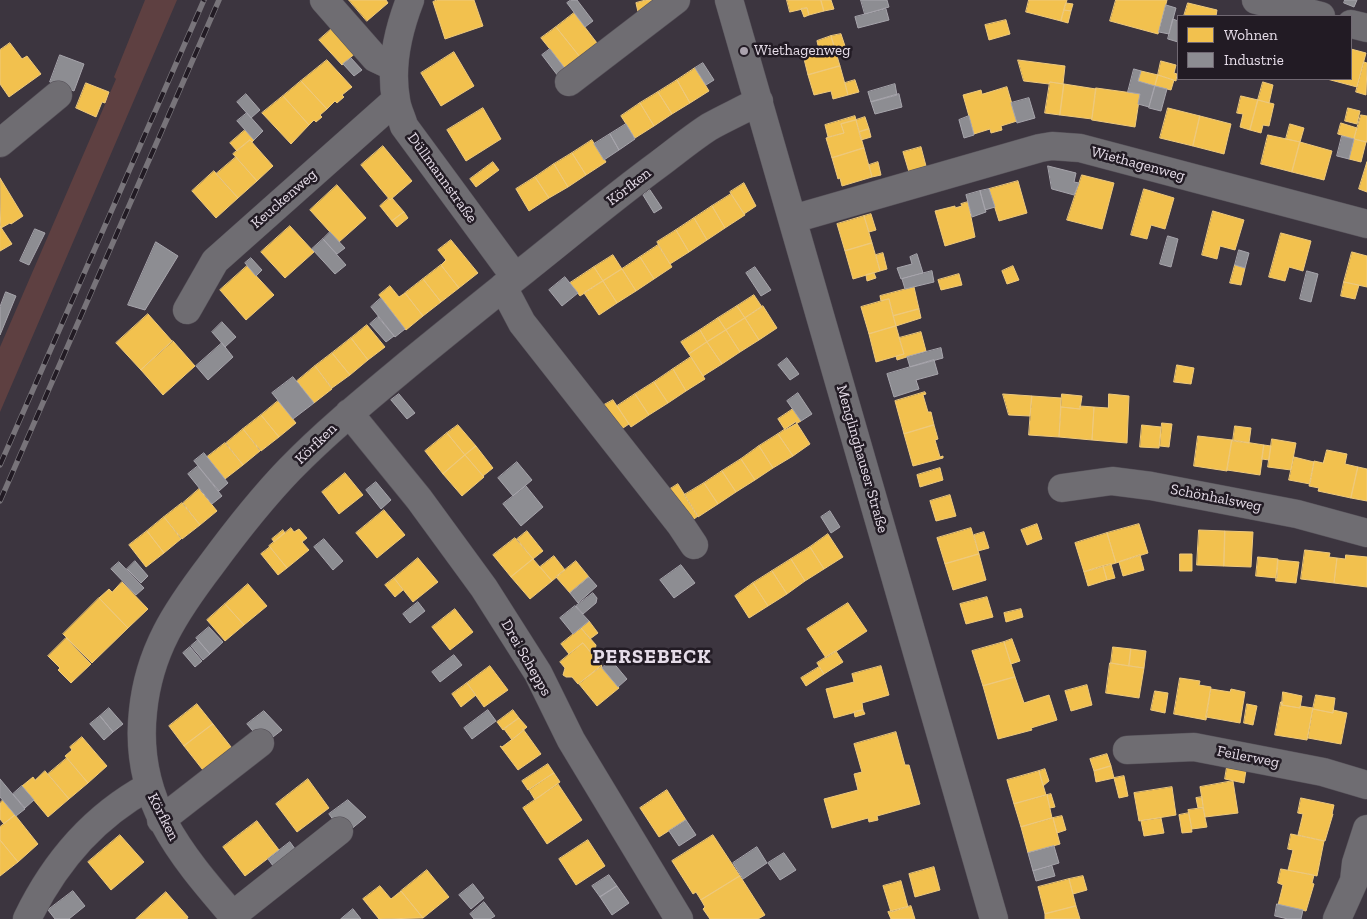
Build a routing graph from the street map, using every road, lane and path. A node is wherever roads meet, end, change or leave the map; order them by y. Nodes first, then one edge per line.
1 (324, 0) edge
2 (410, 0) edge
3 (676, 0) edge
4 (729, 0) edge
5 (1256, 0) edge
6 (1316, 15) edge
7 (1352, 24) edge
8 (1367, 28) edge
9 (394, 67) junction
10 (569, 82) dead end
11 (58, 95) dead end
12 (396, 100) junction
13 (759, 101) junction
14 (0, 143) edge
15 (793, 220) junction
16 (1367, 224) edge
17 (509, 282) junction
18 (187, 310) dead end
19 (349, 413) junction
20 (1062, 488) dead end
21 (1367, 533) edge
22 (694, 545) dead end
23 (260, 743) dead end
24 (1127, 750) dead end
25 (1367, 785) edge
26 (148, 787) junction
27 (161, 820) junction
28 (1367, 829) edge
29 (339, 832) dead end
30 (235, 917) edge
31 (27, 919) edge
32 (679, 919) edge
33 (994, 919) edge
34 (1337, 919) edge

1 - 9 street
2 - 9 street, Düllmannstraße
3 - 10 street
4 - 13 street, Menglinghauser Straße
5 - 6 street
7 - 8 street
9 - 12 street, Düllmannstraße
11 - 14 street
12 - 17 street, Düllmannstraße
12 - 18 street, Keuckenweg
13 - 15 street, Menglinghauser Straße
13 - 17 street, Körfken
15 - 16 street, Wiethagenweg
15 - 33 street, Menglinghauser Straße
17 - 19 street, Körfken
17 - 22 street, Düllmannstraße
19 - 26 street, Körfken
19 - 32 street, Drei Schepps
20 - 21 street, Schönhalsweg
23 - 27 street
24 - 25 street, Feilerweg
26 - 27 street, Körfken
26 - 31 street
27 - 30 street, Körfken
28 - 34 street
29 - 30 street

